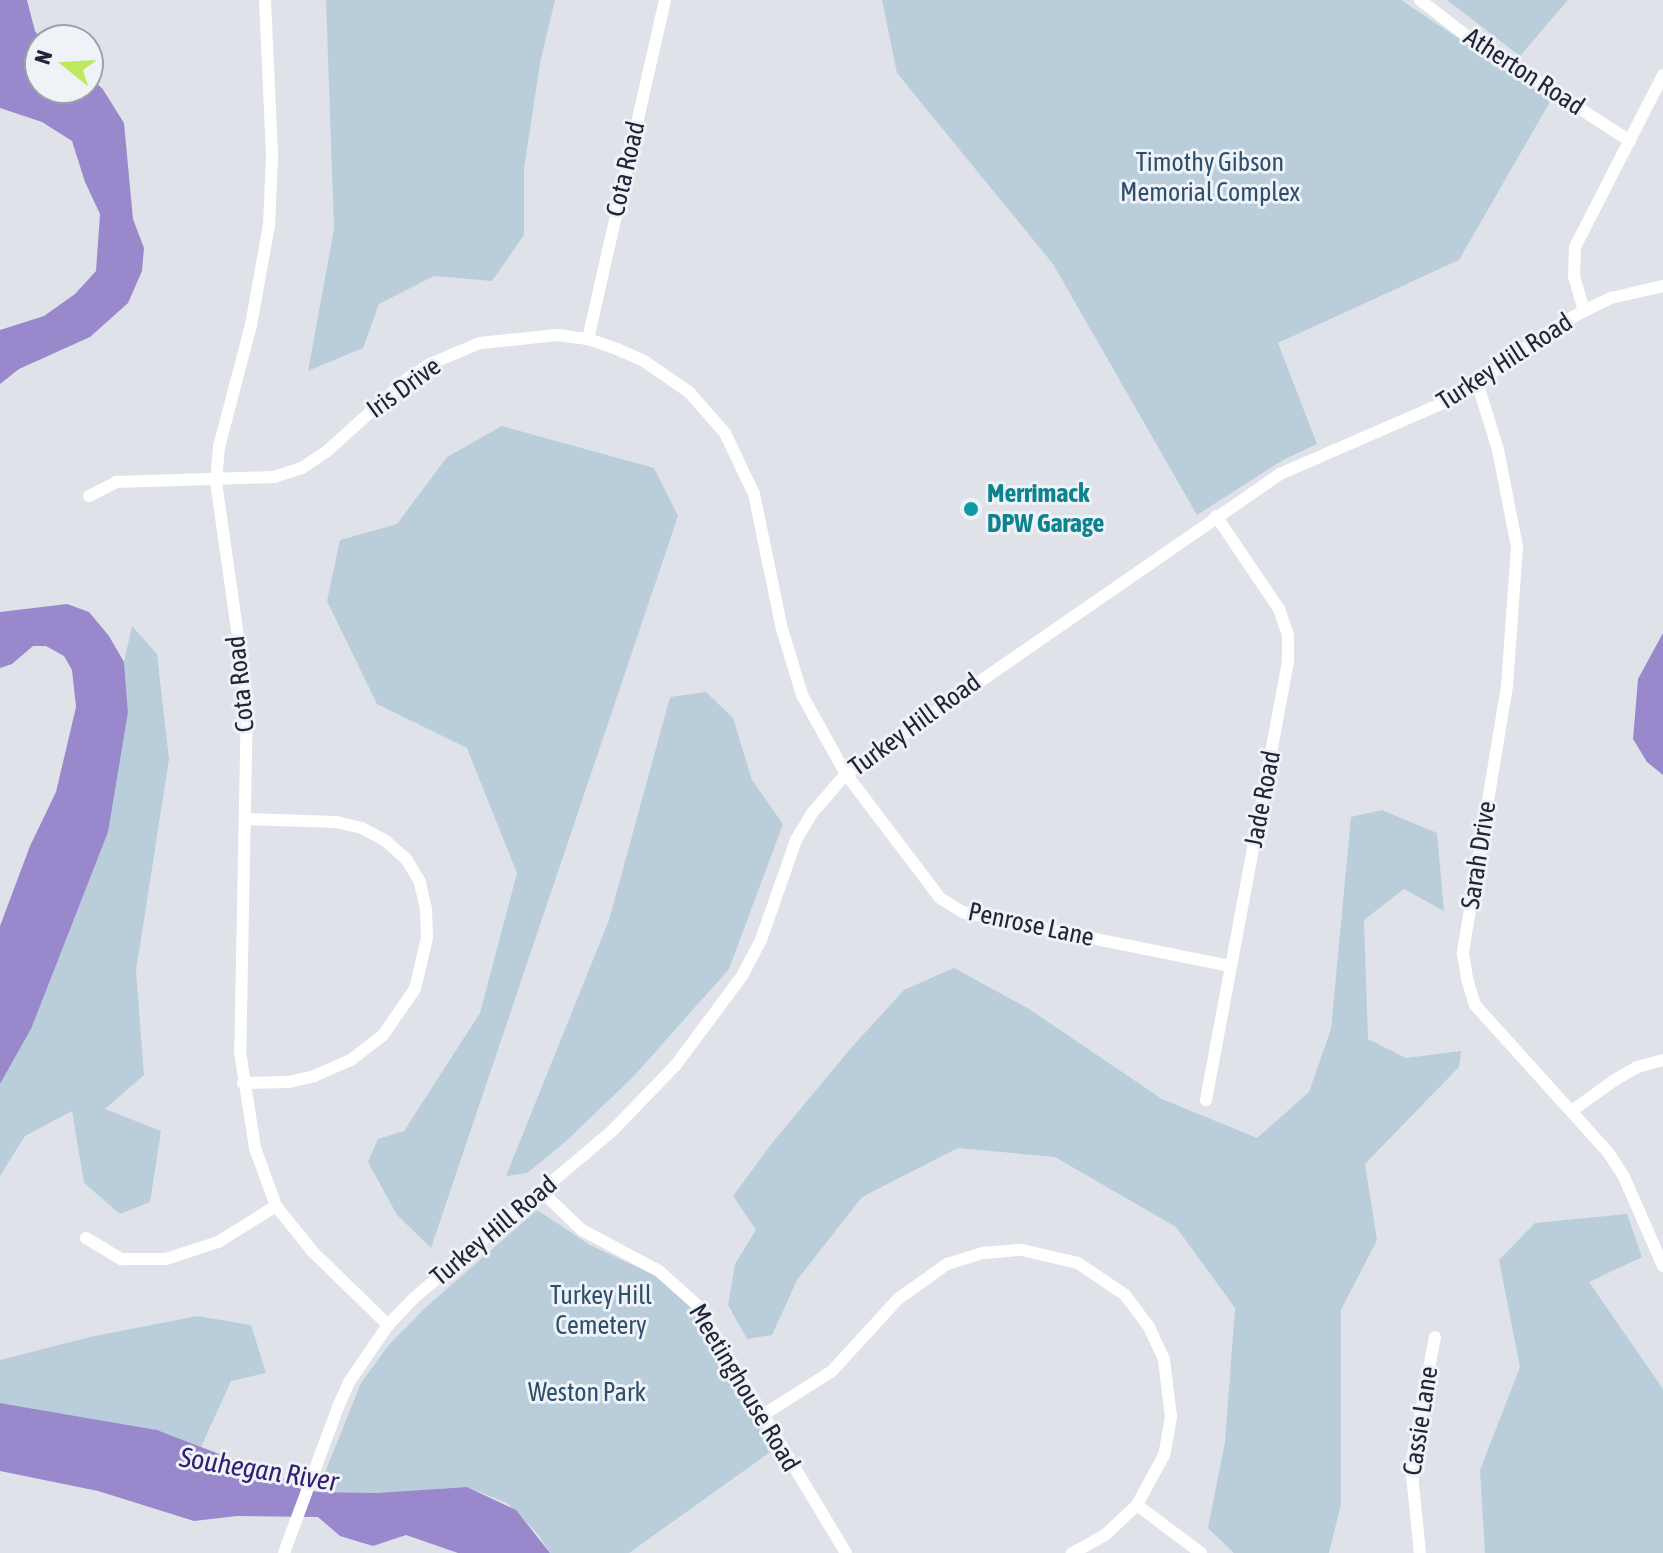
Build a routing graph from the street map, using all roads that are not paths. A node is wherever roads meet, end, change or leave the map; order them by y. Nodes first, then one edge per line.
1 (265, 0) edge
2 (665, 0) edge
3 (1420, 0) edge
4 (1663, 75) edge
5 (1630, 141) junction
6 (1663, 286) edge
7 (1584, 311) junction
8 (588, 339) junction
9 (1478, 385) junction
10 (216, 482) junction
11 (89, 496) dead end
12 (1216, 516) junction
13 (846, 774) junction
14 (246, 819) junction
15 (1231, 966) junction
16 (1663, 1060) edge
17 (243, 1083) junction
18 (1206, 1100) dead end
19 (1573, 1110) junction
20 (541, 1191) junction
21 (276, 1206) junction
22 (86, 1238) dead end
23 (1663, 1266) edge
24 (388, 1325) junction
25 (1435, 1337) dead end
26 (763, 1415) junction
27 (1137, 1505) junction
28 (286, 1548) edge
29 (846, 1553) edge
30 (1072, 1553) edge
31 (1201, 1553) edge
32 (1420, 1553) edge

1 - 10 street, Cota Road
2 - 8 street, Cota Road
3 - 5 street, Atherton Road
4 - 5 street
5 - 7 street
6 - 7 street, Turkey Hill Road
7 - 9 street, Turkey Hill Road
8 - 10 street, Iris Drive
8 - 13 street, Iris Drive
9 - 12 street, Turkey Hill Road
9 - 19 street, Sarah Drive
10 - 11 street, Iris Drive
10 - 14 street, Cota Road
12 - 13 street, Turkey Hill Road
12 - 15 street, Jade Road
13 - 15 street, Penrose Lane
13 - 20 street, Turkey Hill Road
14 - 17 street, Cota Road
14 - 17 street
15 - 18 street, Jade Road
16 - 19 street
17 - 21 street, Cota Road
19 - 23 street, Sarah Drive
20 - 24 street, Turkey Hill Road
20 - 26 street, Meetinghouse Road
21 - 22 street
21 - 24 street, Cota Road
24 - 28 street, Turkey Hill Road
25 - 32 street, Cassie Lane
26 - 27 street
26 - 29 street, Meetinghouse Road
27 - 30 street
27 - 31 street

